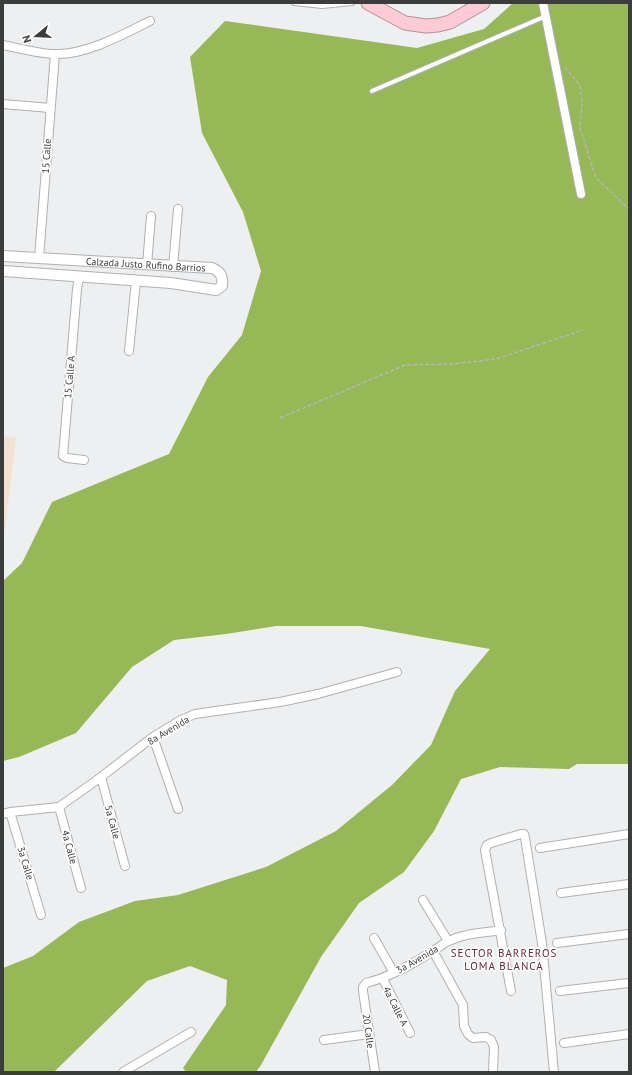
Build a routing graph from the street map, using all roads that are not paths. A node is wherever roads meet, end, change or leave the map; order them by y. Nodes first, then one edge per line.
1 (294, 3) edge
2 (352, 3) edge
3 (368, 3) edge
4 (483, 3) edge
5 (543, 3) edge
6 (546, 16) junction
7 (150, 21) dead end
8 (3, 45) edge
9 (55, 54) junction
10 (372, 91) dead end
11 (3, 104) edge
12 (50, 108) junction
13 (581, 194) dead end
14 (178, 208) dead end
15 (152, 216) dead end
16 (3, 256) edge
17 (39, 258) junction
18 (117, 263) junction
19 (146, 265) junction
20 (173, 267) junction
21 (3, 271) edge
22 (79, 276) junction
23 (116, 279) junction
24 (136, 281) junction
25 (129, 351) dead end
26 (84, 460) dead end
27 (397, 672) dead end
28 (153, 737) junction
29 (101, 777) junction
30 (59, 806) junction
31 (178, 809) dead end
32 (7, 813) edge
33 (629, 834) edge
34 (540, 848) dead end
35 (125, 866) dead end
36 (629, 884) edge
37 (81, 888) dead end
38 (561, 893) dead end
39 (423, 900) dead end
40 (42, 915) dead end
41 (501, 930) junction
42 (629, 934) edge
43 (374, 938) dead end
44 (448, 941) junction
45 (557, 943) dead end
46 (433, 951) junction
47 (394, 973) junction
48 (383, 979) junction
49 (629, 983) edge
50 (363, 991) joint
51 (511, 991) dead end
52 (560, 991) dead end
53 (191, 1032) dead end
54 (410, 1033) dead end
55 (369, 1034) junction
56 (629, 1034) edge
57 (324, 1040) dead end
58 (564, 1043) dead end
59 (124, 1072) edge
60 (375, 1072) edge
61 (493, 1072) edge
62 (554, 1072) edge

1 - 2 lane
3 - 4 highway
5 - 6 street
6 - 10 lane
6 - 13 street
7 - 9 street
8 - 9 street
9 - 12 street, 15 Calle
11 - 12 street
12 - 17 street, 15 Calle
14 - 20 street
15 - 19 street
16 - 17 street, Calzada Justo Rufino Barrios
17 - 18 street, Calzada Justo Rufino Barrios
18 - 19 street, Calzada Justo Rufino Barrios
18 - 23 street
19 - 20 street, Calzada Justo Rufino Barrios
20 - 24 street, Calzada Justo Rufino Barrios
21 - 22 street, Calzada Justo Rufino Barrios
22 - 23 street, Calzada Justo Rufino Barrios
22 - 26 street, 15 Calle A
23 - 24 street, Calzada Justo Rufino Barrios
24 - 25 street
27 - 28 street, 8a Avenida
28 - 29 street, 8a Avenida
28 - 31 street
29 - 30 street, 8a Avenida
29 - 35 street, 5a Calle
30 - 32 street, 8a Avenida
30 - 37 street, 4a Calle
32 - 40 street, 3a Calle
33 - 34 street
36 - 38 street
39 - 44 street
41 - 44 street, 3a Avenida
41 - 51 street
41 - 62 street
42 - 45 street
43 - 47 street, 4a Calle A
44 - 46 street, 3a Avenida
46 - 47 street, 3a Avenida
46 - 61 street
47 - 48 street, 3a Avenida
48 - 50 street, 3a Avenida
48 - 54 street, 4a Calle A
49 - 52 street
50 - 55 street, 20 Calle
53 - 59 street
55 - 57 street
55 - 60 street, 20 Calle
56 - 58 street

